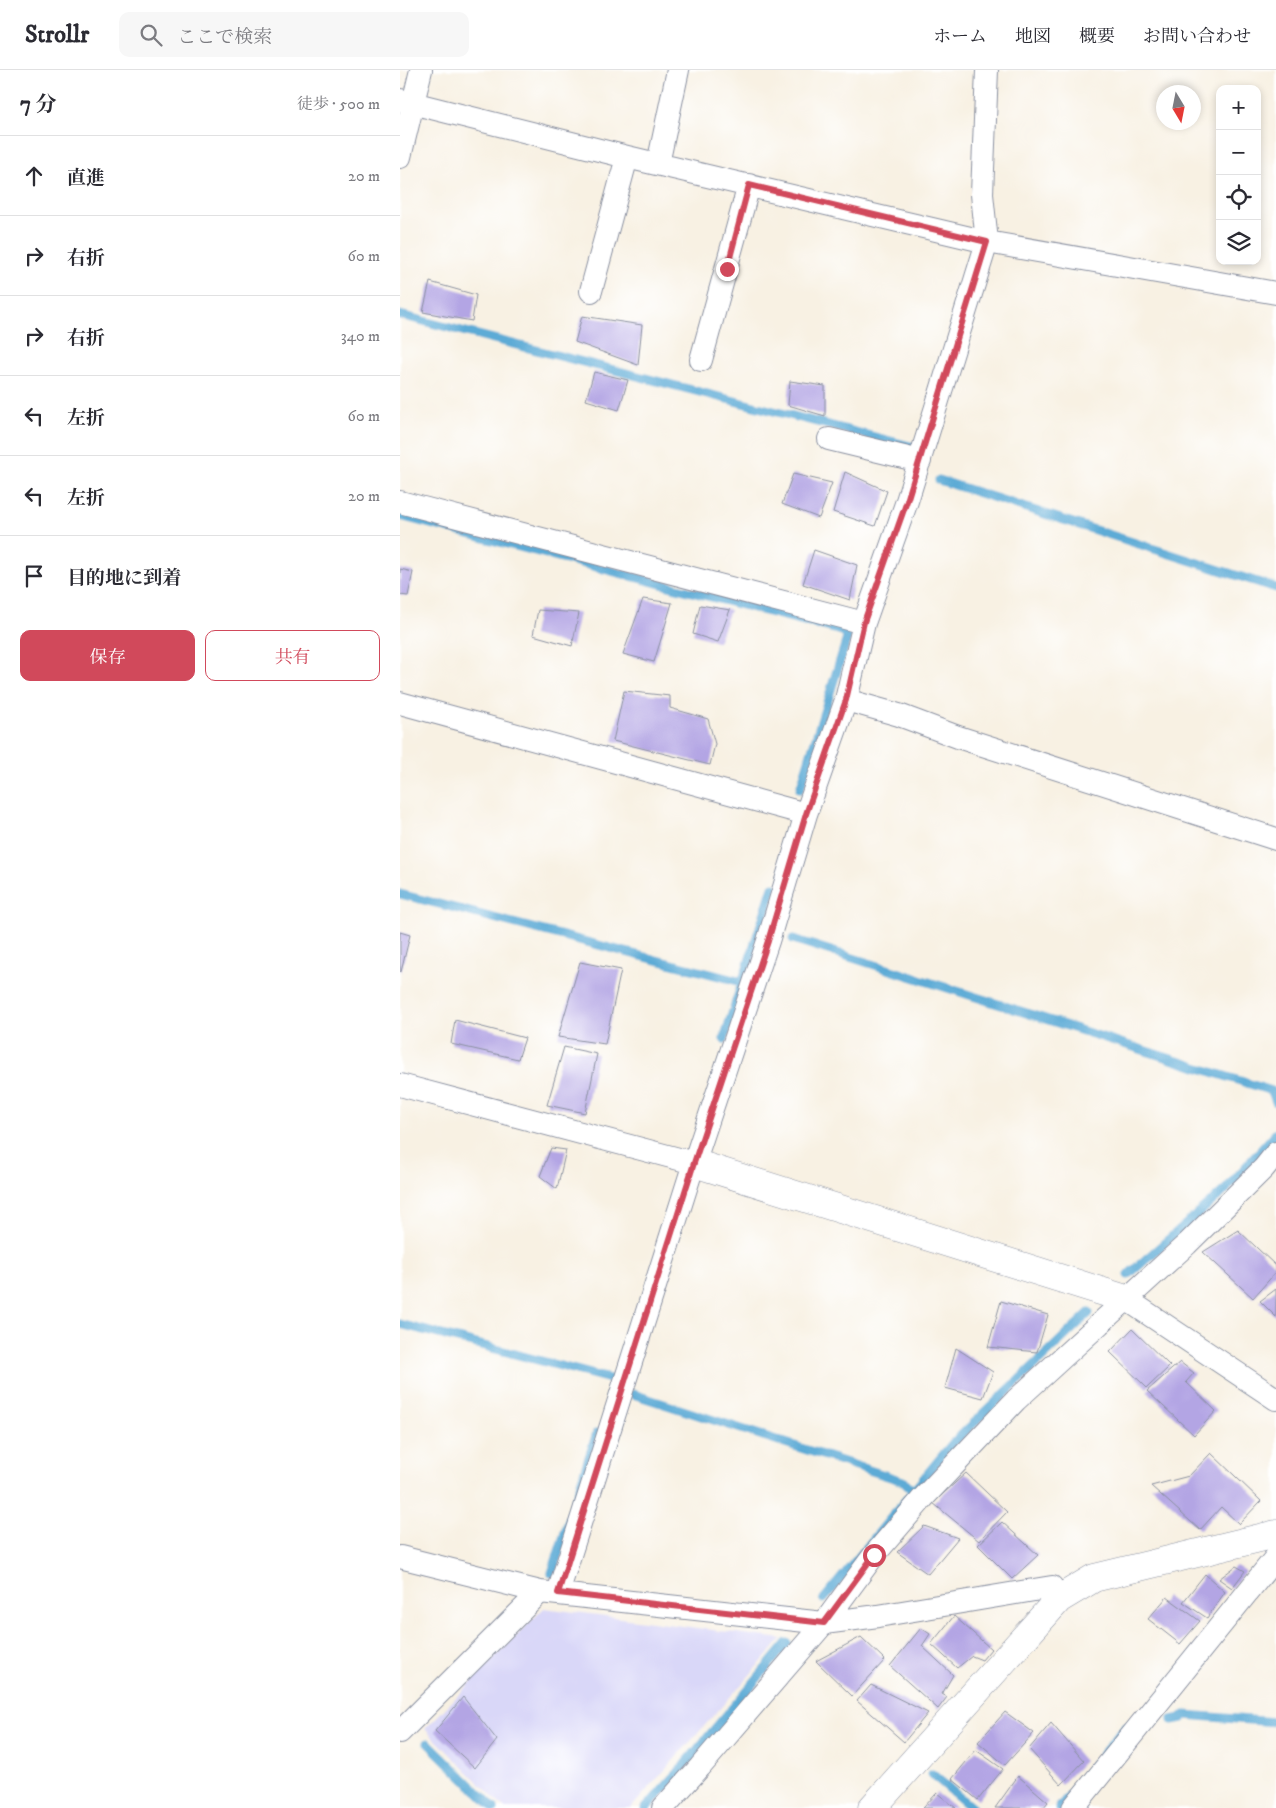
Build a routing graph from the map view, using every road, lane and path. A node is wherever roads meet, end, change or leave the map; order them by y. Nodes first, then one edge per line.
1 (421, 70) edge
2 (678, 70) edge
3 (988, 70) edge
4 (407, 102) edge
5 (627, 156) junction
6 (400, 157) edge
7 (658, 164) junction
8 (749, 185) junction
9 (987, 242) junction
10 (591, 291) dead end
11 (1276, 293) edge
12 (701, 360) dead end
13 (829, 439) dead end
14 (920, 461) junction
15 (400, 502) edge
16 (864, 622) junction
17 (846, 700) junction
18 (400, 702) edge
19 (806, 814) junction
20 (1276, 839) edge
21 (400, 1085) edge
22 (1276, 1153) edge
23 (694, 1163) junction
24 (1126, 1299) junction
25 (1276, 1399) edge
26 (1276, 1534) edge
27 (400, 1557) edge
28 (1276, 1557) edge
29 (549, 1592) junction
30 (1059, 1599) junction
31 (824, 1623) junction
32 (400, 1732) edge
33 (663, 1808) edge
34 (872, 1808) edge
35 (1073, 1808) edge

1 - 4 street
2 - 7 street
3 - 9 street
4 - 5 street
4 - 6 street
5 - 7 street
5 - 10 street
7 - 8 street
8 - 9 street
8 - 12 street
9 - 11 street
9 - 14 street
13 - 14 street
14 - 16 street
15 - 16 street
16 - 17 street
17 - 19 street
17 - 20 street
18 - 19 street
19 - 23 street
21 - 23 street
22 - 24 street
23 - 24 street
23 - 29 street
24 - 25 street
24 - 31 street
26 - 30 street
27 - 29 street
28 - 35 street
29 - 31 street
29 - 32 street
30 - 31 street
30 - 34 street
31 - 33 street

